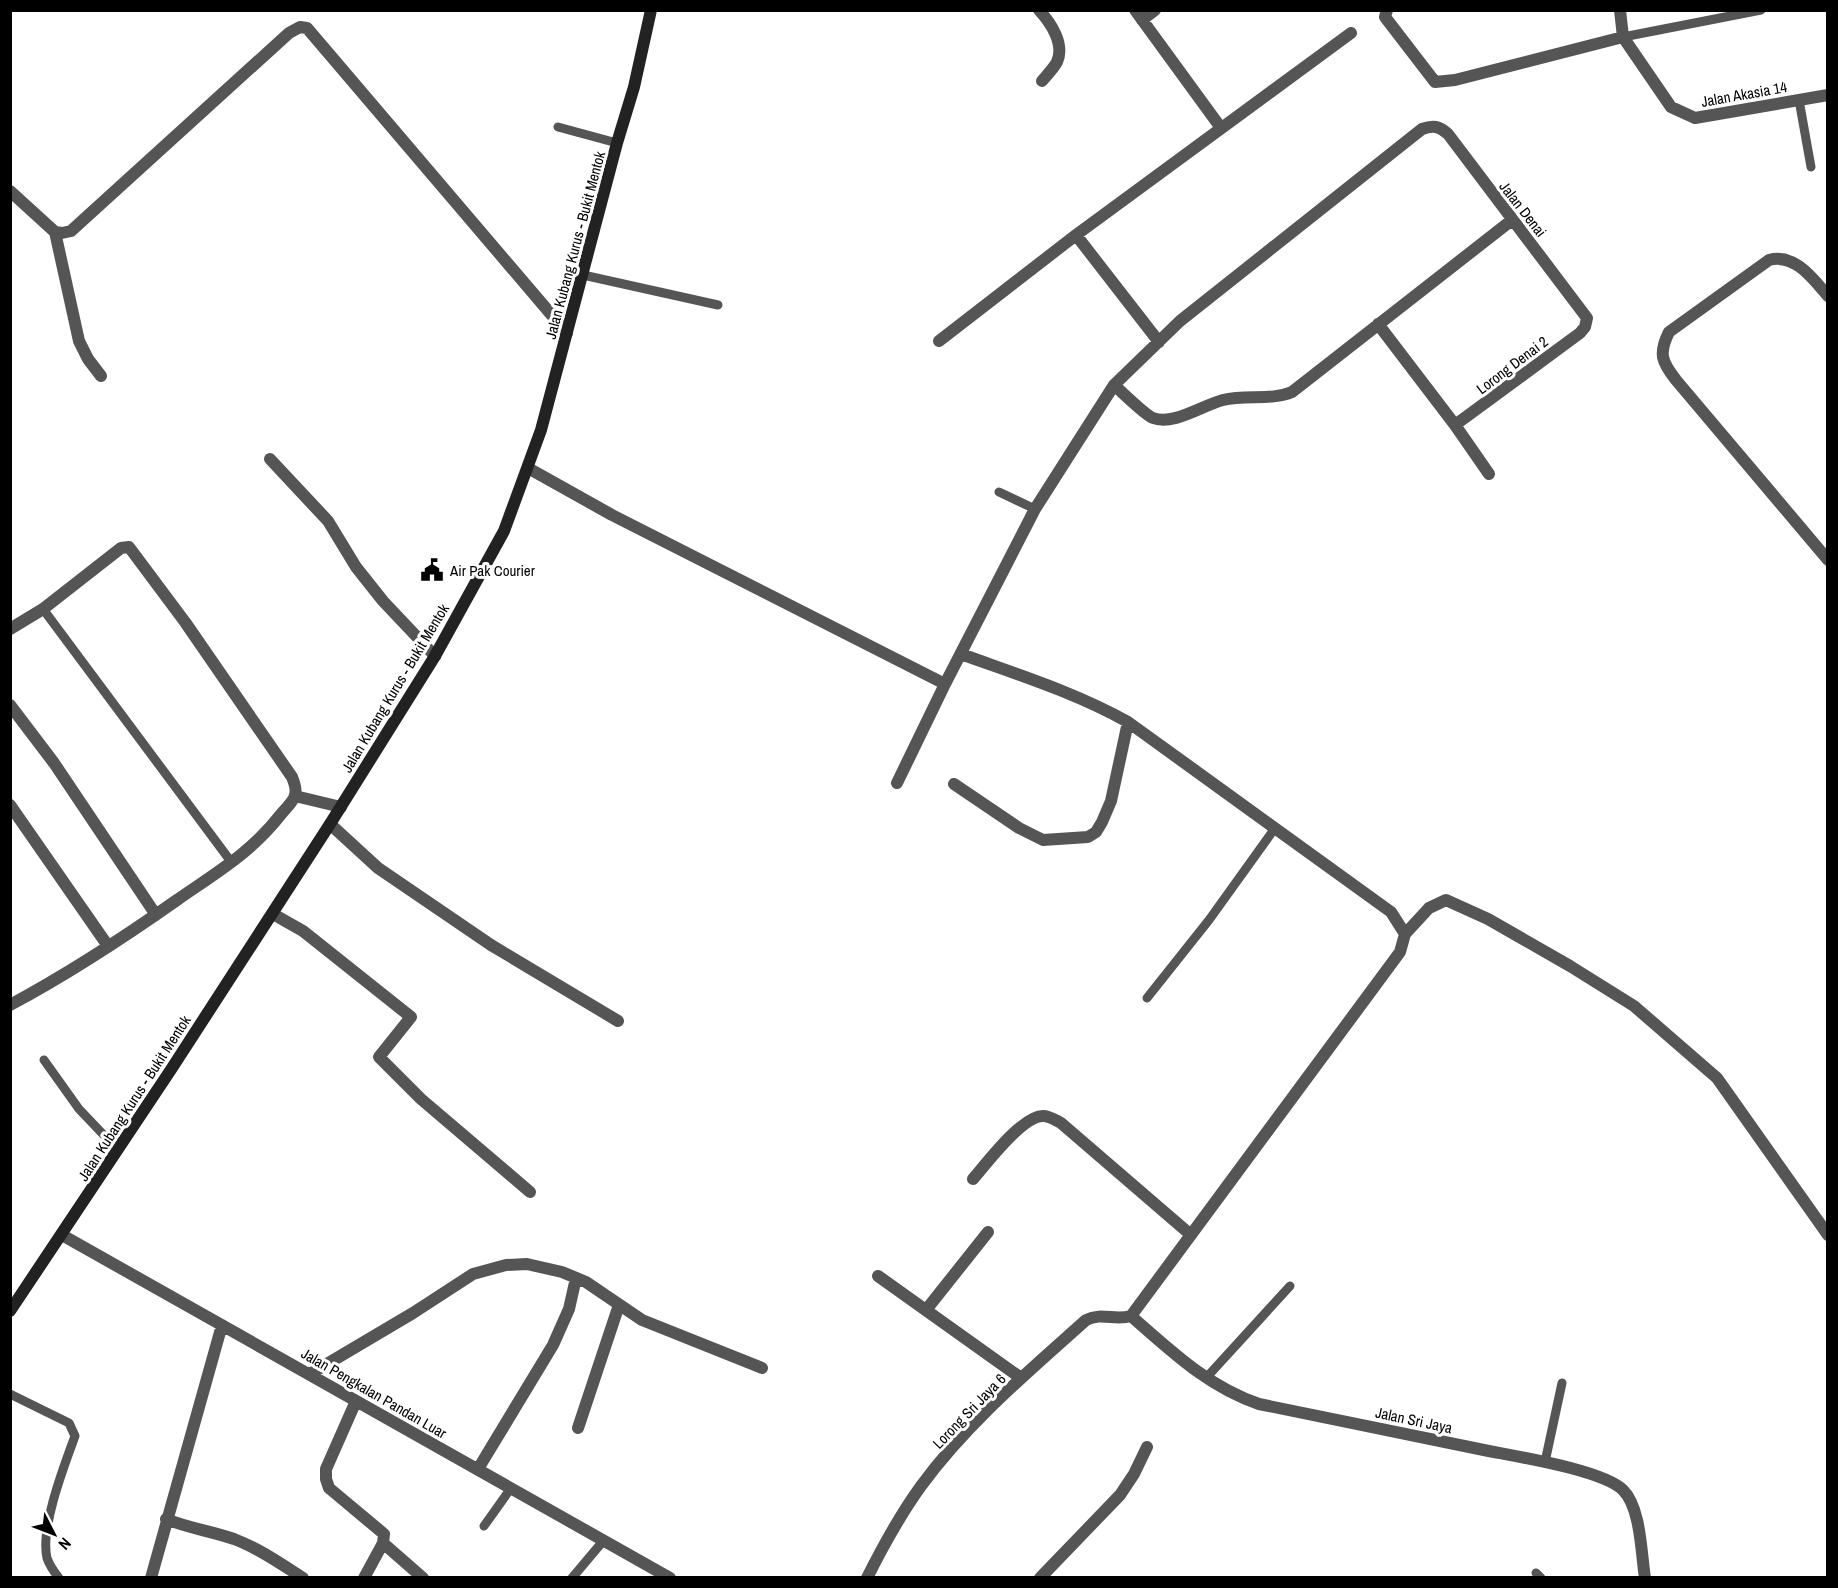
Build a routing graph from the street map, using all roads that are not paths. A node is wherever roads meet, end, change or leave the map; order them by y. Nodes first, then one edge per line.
1 (651, 10) edge
2 (1039, 10) edge
3 (1155, 10) edge
4 (1387, 10) edge
5 (1620, 10) edge
6 (1761, 10) edge
7 (1138, 15) edge
8 (1351, 33) dead end
9 (1623, 37) junction
10 (1042, 81) dead end
11 (1827, 95) edge
12 (1799, 100) junction
13 (558, 127) dead end
14 (1221, 128) junction
15 (617, 143) junction
16 (1811, 167) dead end
17 (10, 191) edge
18 (1512, 220) junction
19 (55, 232) junction
20 (1076, 235) junction
21 (583, 275) junction
22 (1827, 296) edge
23 (718, 305) dead end
24 (1378, 324) junction
25 (1585, 327) joint
26 (567, 333) junction
27 (939, 341) dead end
28 (1159, 342) junction
29 (100, 376) dead end
30 (1114, 385) junction
31 (1455, 425) junction
32 (270, 459) dead end
33 (529, 463) junction
34 (1489, 474) dead end
35 (999, 492) dead end
36 (1035, 509) junction
37 (1827, 560) edge
38 (43, 609) junction
39 (10, 629) edge
40 (962, 654) junction
41 (435, 656) junction
42 (945, 684) junction
43 (10, 705) edge
44 (1128, 722) junction
45 (897, 783) dead end
46 (954, 784) dead end
47 (295, 796) junction
48 (10, 805) edge
49 (341, 807) junction
50 (330, 824) junction
51 (1275, 828) junction
52 (232, 863) junction
53 (273, 914) junction
54 (156, 915) junction
55 (1405, 934) junction
56 (108, 946) junction
57 (1147, 998) dead end
58 (12, 1000) edge
59 (618, 1021) dead end
60 (44, 1060) dead end
61 (118, 1150) junction
62 (973, 1179) dead end
63 (530, 1192) dead end
64 (988, 1232) dead end
65 (62, 1235) junction
66 (1191, 1235) junction
67 (1827, 1235) edge
68 (878, 1276) dead end
69 (576, 1278) junction
70 (1290, 1286) dead end
71 (619, 1305) junction
72 (926, 1310) junction
73 (10, 1311) edge
74 (1131, 1316) junction
75 (222, 1325) junction
76 (762, 1368) dead end
77 (310, 1374) junction
78 (1021, 1378) junction
79 (1206, 1378) junction
80 (1562, 1383) dead end
81 (10, 1394) edge
82 (356, 1401) junction
83 (578, 1428) dead end
84 (1147, 1447) dead end
85 (1545, 1462) junction
86 (478, 1470) junction
87 (512, 1488) junction
88 (166, 1519) junction
89 (484, 1526) dead end
90 (604, 1540) junction
91 (383, 1543) junction
92 (670, 1577) edge
93 (59, 1578) edge
94 (151, 1578) edge
95 (303, 1578) edge
96 (364, 1578) edge
97 (423, 1578) edge
98 (572, 1578) edge
99 (867, 1578) edge
100 (1040, 1578) edge
101 (1645, 1578) edge

1 - 15 main road, Jalan Kubang Kurus - Bukit Mentok
2 - 10 street
3 - 7 street
4 - 9 street
5 - 9 street, Jalan Akasia 14
6 - 9 lane
7 - 14 street
8 - 14 street
9 - 12 street, Jalan Akasia 14
11 - 12 street, Jalan Akasia 14
12 - 16 lane
13 - 15 lane
14 - 20 street
15 - 21 main road, Jalan Kubang Kurus - Bukit Mentok
17 - 19 street
18 - 24 street
18 - 25 street, Jalan Denai
18 - 28 street, Jalan Denai
19 - 26 street
19 - 29 street
20 - 27 street
20 - 28 street
21 - 23 lane
21 - 26 main road, Jalan Kubang Kurus - Bukit Mentok
22 - 37 street
24 - 30 street
24 - 31 street
25 - 31 street, Lorong Denai 2
26 - 33 main road, Jalan Kubang Kurus - Bukit Mentok
28 - 30 street
30 - 36 street
31 - 34 street
32 - 41 street
33 - 41 main road, Jalan Kubang Kurus - Bukit Mentok
33 - 42 street
35 - 36 lane
36 - 40 street
38 - 39 street
38 - 47 street
38 - 52 lane
40 - 42 street
40 - 44 street
41 - 49 main road, Jalan Kubang Kurus - Bukit Mentok
42 - 45 street
43 - 54 street
44 - 46 street
44 - 51 street
47 - 49 street
47 - 52 street
48 - 56 street
49 - 50 main road, Jalan Kubang Kurus - Bukit Mentok
50 - 53 main road, Jalan Kubang Kurus - Bukit Mentok
50 - 59 street
51 - 55 street
51 - 57 lane
52 - 54 street
53 - 61 main road, Jalan Kubang Kurus - Bukit Mentok
53 - 63 street
54 - 56 street
55 - 66 street
55 - 67 street
56 - 58 street
60 - 61 lane
61 - 65 main road, Jalan Kubang Kurus - Bukit Mentok
62 - 66 street
64 - 72 street
65 - 73 main road, Jalan Kubang Kurus - Bukit Mentok
65 - 75 street, Jalan Pengkalan Pandan Luar
66 - 74 street
68 - 72 street
69 - 71 street
69 - 77 street
69 - 86 street
70 - 79 lane
71 - 76 street
71 - 83 street
72 - 78 street
74 - 78 street, Lorong Sri Jaya 6
74 - 79 street, Jalan Sri Jaya
75 - 77 street, Jalan Pengkalan Pandan Luar
75 - 88 street
77 - 82 street, Jalan Pengkalan Pandan Luar
78 - 99 street, Lorong Sri Jaya 6
79 - 85 street, Jalan Sri Jaya
80 - 85 lane
81 - 93 lane
82 - 86 street, Jalan Pengkalan Pandan Luar
82 - 91 street
84 - 100 street
85 - 101 street, Jalan Sri Jaya
86 - 87 street, Jalan Pengkalan Pandan Luar
87 - 89 lane
87 - 90 street, Jalan Pengkalan Pandan Luar
88 - 94 street
88 - 95 street
90 - 92 street, Jalan Pengkalan Pandan Luar
90 - 98 lane
91 - 96 street
91 - 97 street

